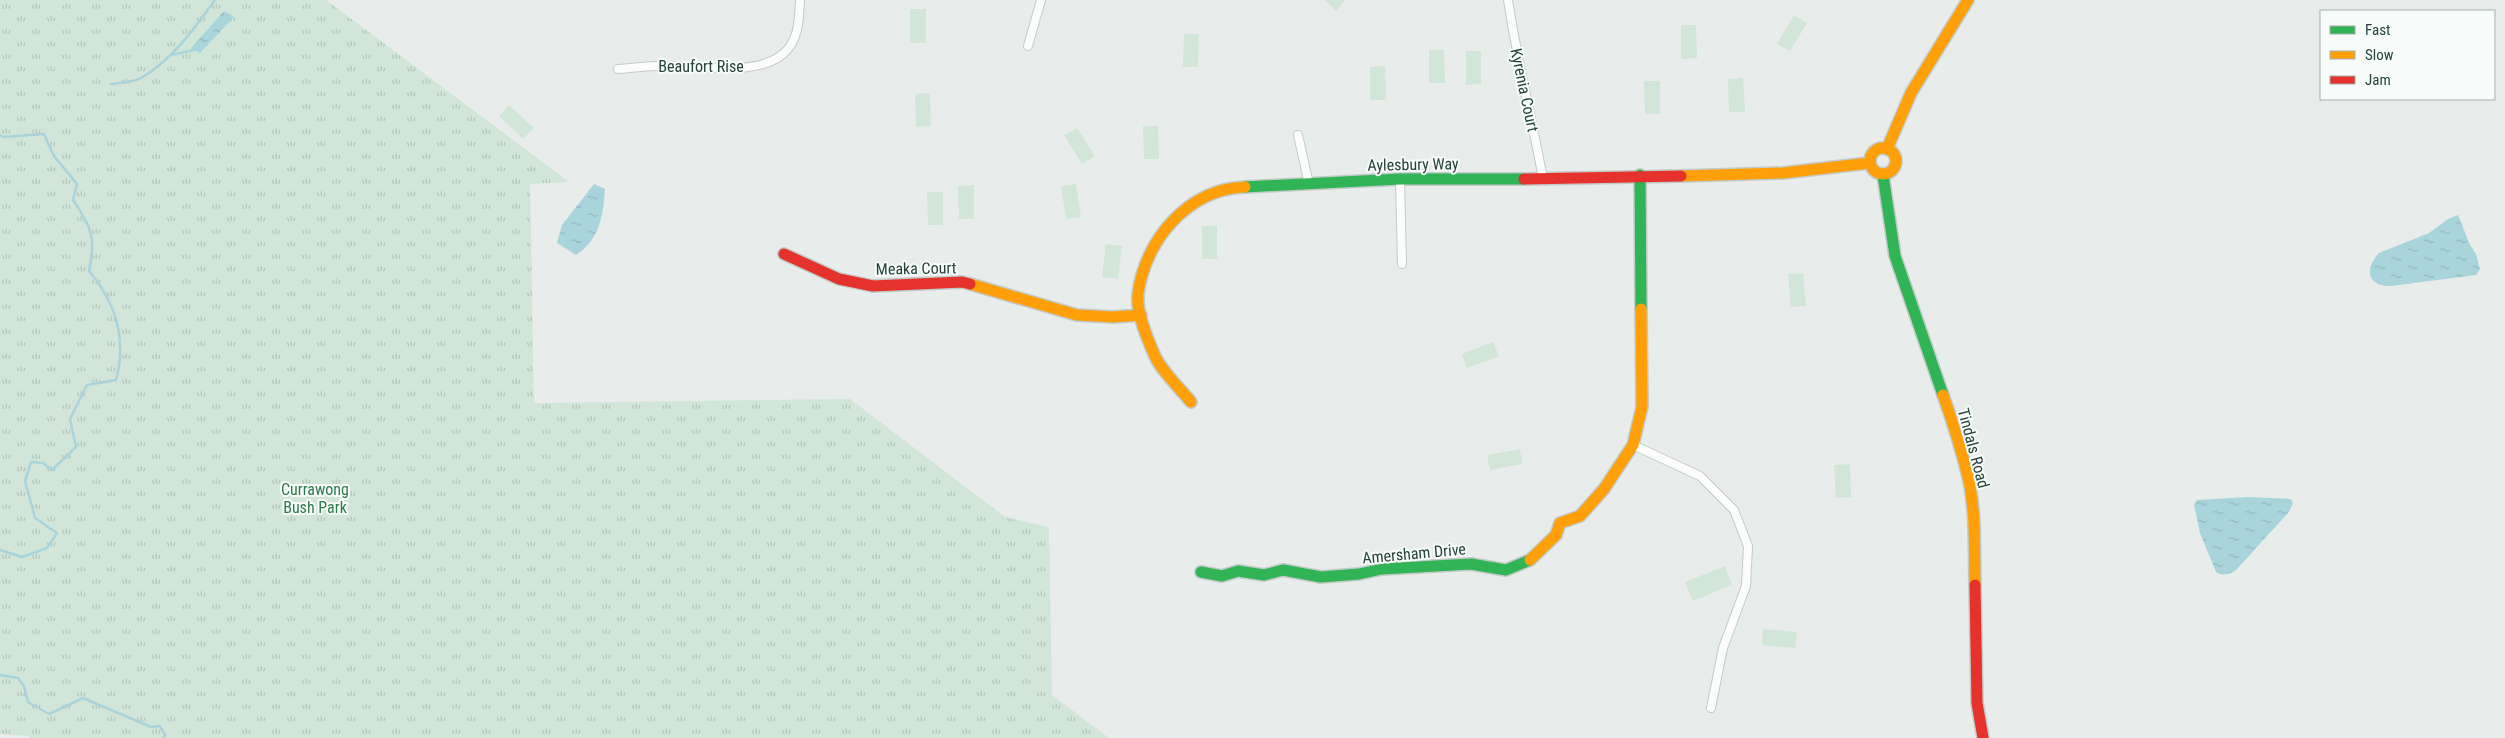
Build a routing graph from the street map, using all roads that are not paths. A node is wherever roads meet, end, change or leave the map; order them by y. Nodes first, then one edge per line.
1 (800, 0) edge
2 (1041, 0) edge
3 (1508, 0) edge
4 (1968, 0) edge
5 (1028, 46) dead end
6 (618, 69) dead end
7 (1298, 135) dead end
8 (1887, 149) junction
9 (1870, 163) junction
10 (1640, 175) junction
11 (1883, 175) junction
12 (1400, 179) junction
13 (1542, 179) junction
14 (1309, 184) junction
15 (784, 254) dead end
16 (1402, 264) dead end
17 (1141, 315) junction
18 (1191, 402) dead end
19 (1633, 445) junction
20 (1201, 572) dead end
21 (1711, 708) dead end
22 (1983, 738) edge

1 - 6 street, Beaufort Rise
2 - 5 street
3 - 13 street, Kyrenia Court
4 - 8 street
7 - 14 street
8 - 9 street
8 - 11 street
9 - 10 street, Aylesbury Way
9 - 11 street
10 - 13 street, Aylesbury Way
10 - 19 street, Amersham Drive
11 - 22 street, Tindals Road
12 - 13 street, Aylesbury Way
12 - 14 street, Aylesbury Way
12 - 16 street
14 - 17 street, Aylesbury Way
15 - 17 street, Meaka Court
17 - 18 street, Aylesbury Way
19 - 20 street, Amersham Drive
19 - 21 street

